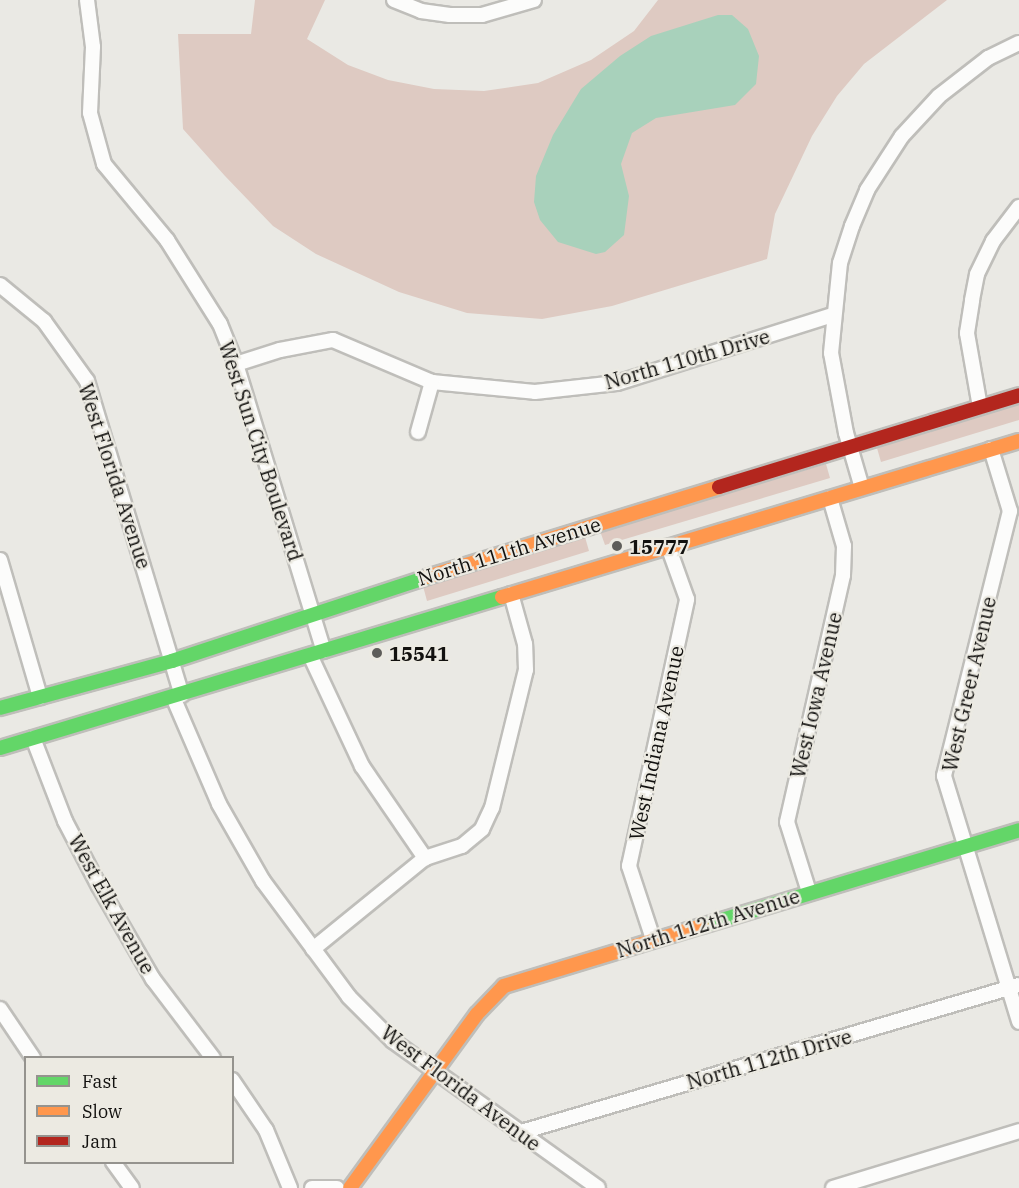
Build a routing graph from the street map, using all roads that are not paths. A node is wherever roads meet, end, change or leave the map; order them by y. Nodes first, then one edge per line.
1 (87, 0) edge
2 (394, 0) edge
3 (534, 0) edge
4 (1019, 43) edge
5 (1019, 207) edge
6 (0, 285) edge
7 (833, 315) junction
8 (236, 364) junction
9 (432, 382) junction
10 (1019, 394) edge
11 (980, 407) junction
12 (418, 432) dead end
13 (1019, 441) edge
14 (850, 446) junction
15 (991, 449) junction
16 (862, 488) junction
17 (830, 498) junction
18 (668, 546) junction
19 (0, 560) edge
20 (511, 594) junction
21 (313, 614) junction
22 (324, 651) junction
23 (310, 655) junction
24 (172, 661) junction
25 (178, 696) junction
26 (40, 697) junction
27 (0, 708) edge
28 (33, 738) junction
29 (0, 748) edge
30 (1019, 830) edge
31 (964, 847) junction
32 (425, 858) junction
33 (809, 892) junction
34 (652, 939) junction
35 (313, 949) junction
36 (1014, 986) edge
37 (0, 1009) edge
38 (1019, 1022) edge
39 (32, 1056) edge
40 (211, 1056) edge
41 (433, 1071) junction
42 (234, 1083) edge
43 (1019, 1131) edge
44 (518, 1133) junction
45 (114, 1164) edge
46 (132, 1188) edge
47 (290, 1188) edge
48 (312, 1188) edge
49 (337, 1188) edge
50 (350, 1188) edge
51 (598, 1188) edge
52 (833, 1188) edge

1 - 8 street, West Sun City Boulevard
2 - 3 street
4 - 7 street
5 - 11 street
6 - 24 street, West Florida Avenue
7 - 9 street, North 110th Drive
7 - 14 street
8 - 9 street, North 110th Drive
8 - 21 street, West Sun City Boulevard
9 - 12 street
10 - 11 street, North 111th Avenue
11 - 14 street, North 111th Avenue
13 - 15 street
14 - 16 street
14 - 21 street, North 111th Avenue
15 - 16 street
15 - 31 street, West Greer Avenue
16 - 17 street
17 - 18 street
17 - 33 street, West Iowa Avenue
18 - 20 street
18 - 34 street, West Indiana Avenue
19 - 26 street
20 - 22 street
20 - 32 street
21 - 22 street, West Sun City Boulevard
21 - 24 street, North 111th Avenue
22 - 23 street
23 - 25 street
23 - 32 street
24 - 25 street, West Florida Avenue
24 - 26 street, North 111th Avenue
25 - 28 street
25 - 35 street, West Florida Avenue
26 - 27 street, North 111th Avenue
28 - 29 street
28 - 40 street, West Elk Avenue
30 - 31 street, North 112th Avenue
31 - 33 street, North 112th Avenue
31 - 36 street, West Greer Avenue
32 - 35 street
33 - 34 street, North 112th Avenue
34 - 41 street, North 112th Avenue
35 - 41 street, West Florida Avenue
36 - 38 street, West Greer Avenue
36 - 44 street, North 112th Drive
37 - 39 street
41 - 44 street, West Florida Avenue
41 - 50 street, North 112th Avenue
42 - 47 street
43 - 52 street
44 - 51 street, West Florida Avenue
45 - 46 street
48 - 49 street

